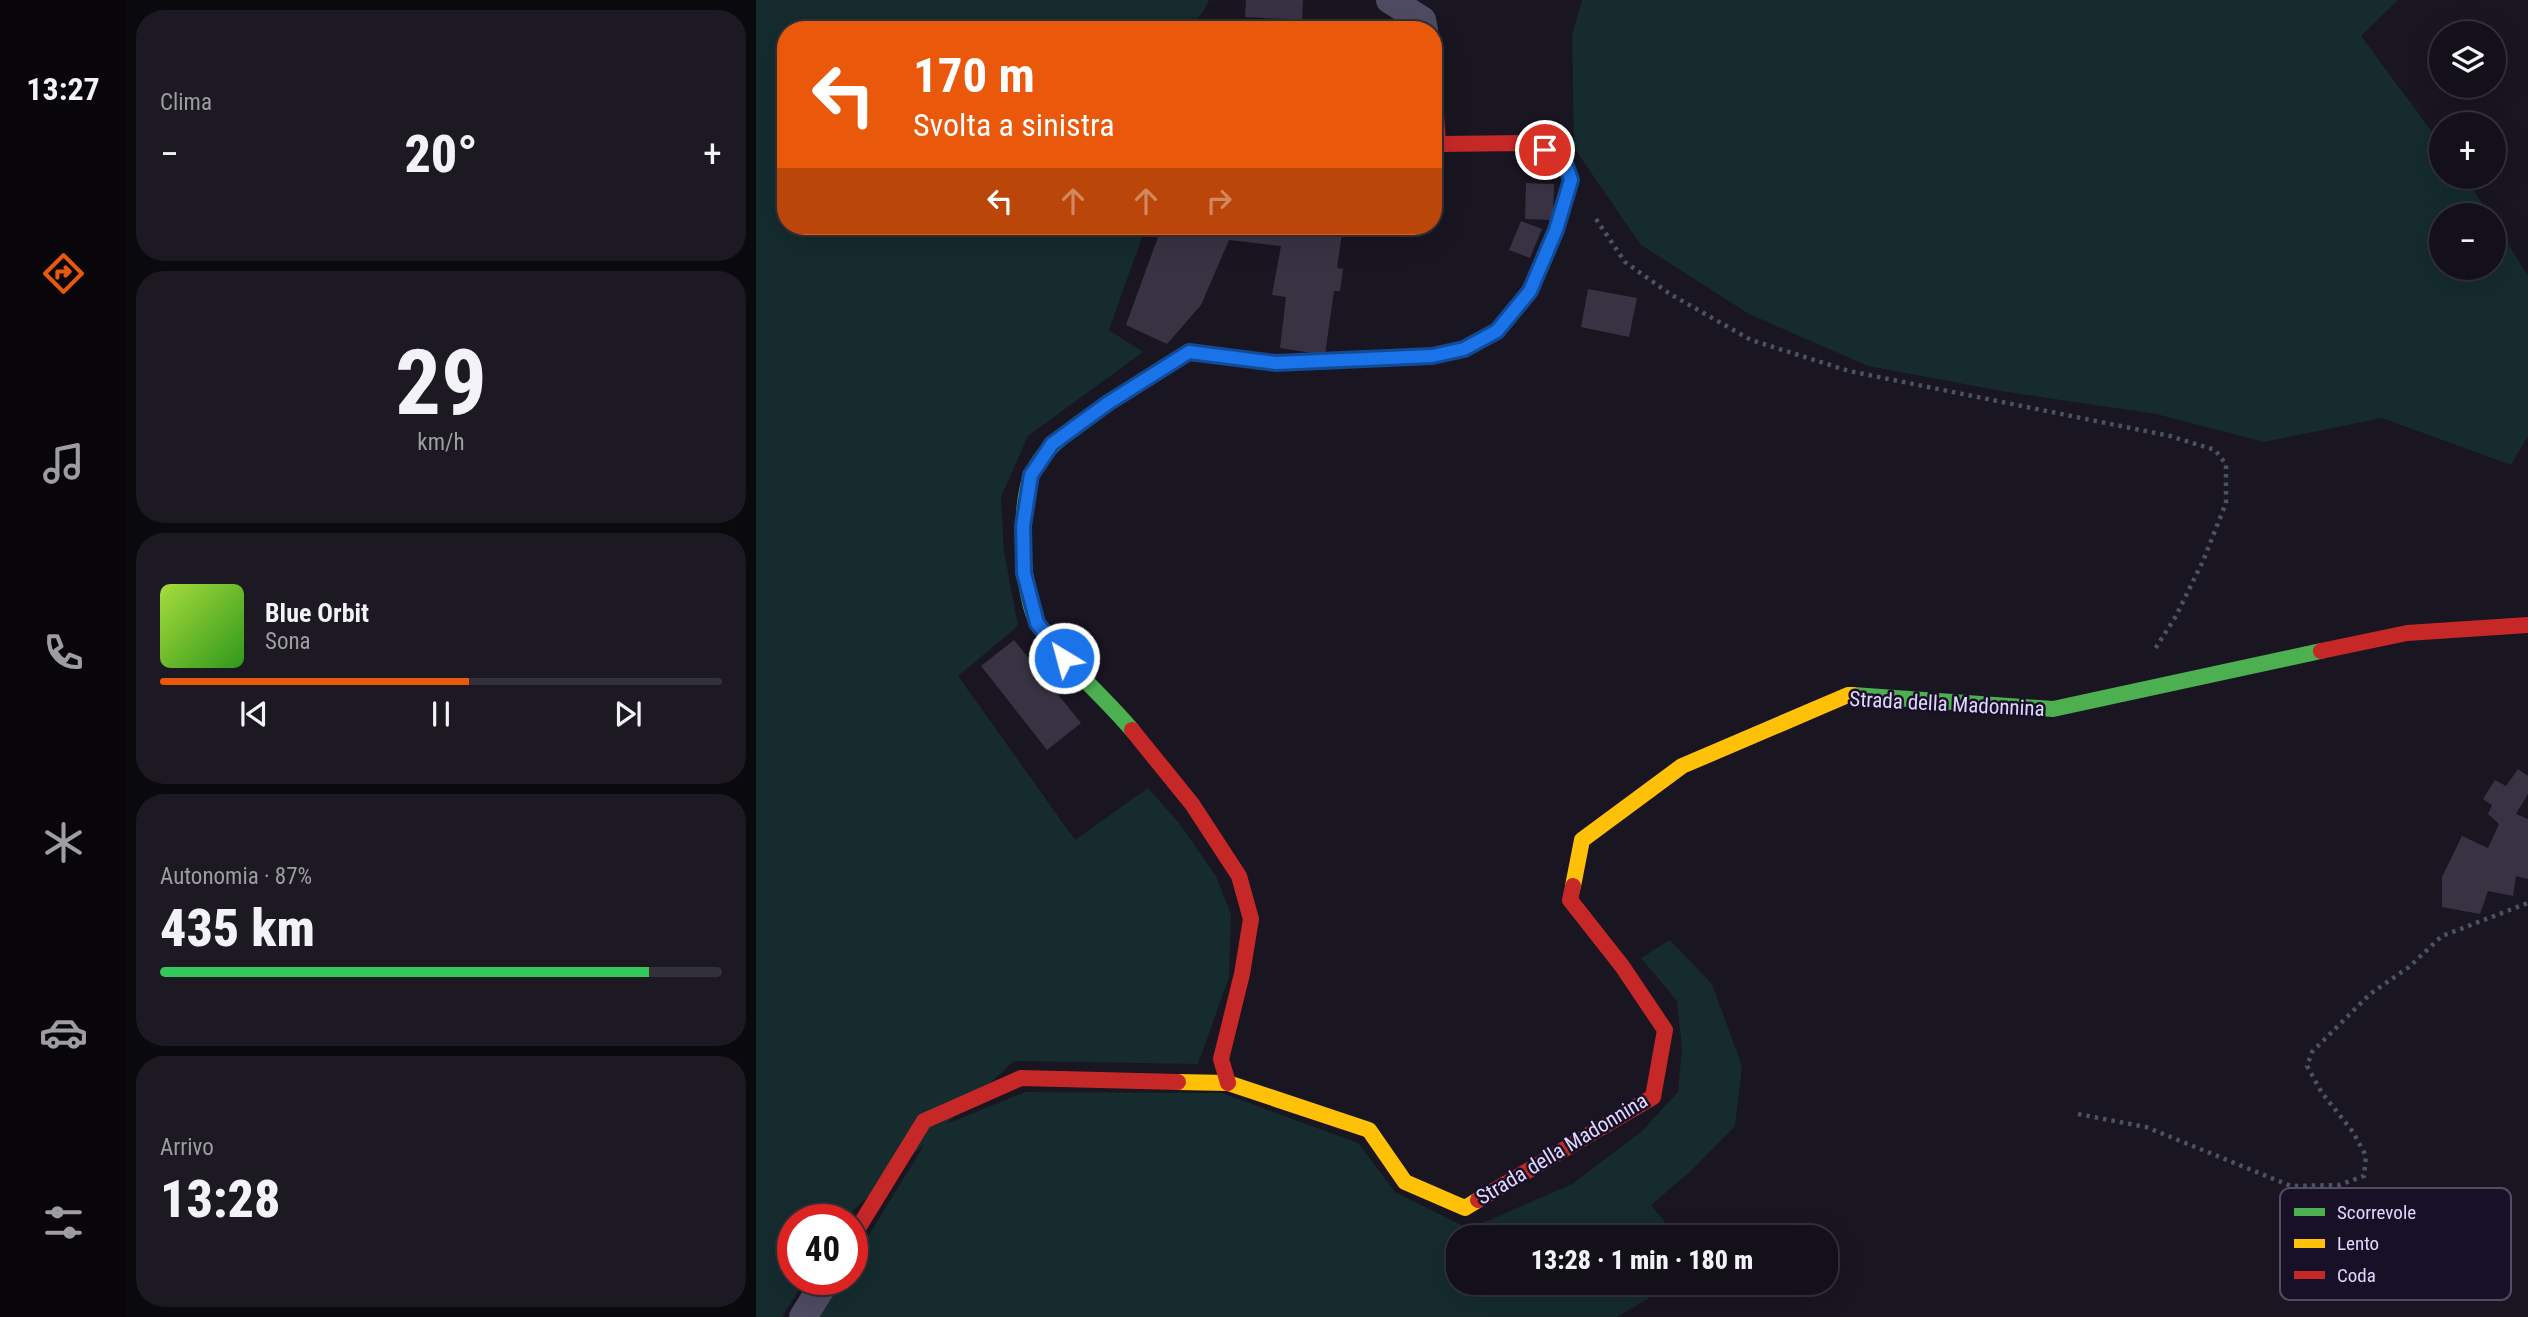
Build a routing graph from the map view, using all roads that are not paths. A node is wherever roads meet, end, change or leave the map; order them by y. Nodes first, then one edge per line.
1 (1390, 0) edge
2 (1422, 21) edge
3 (1442, 144) edge
4 (2528, 625) edge
5 (1228, 1083) junction
6 (868, 1212) edge
7 (817, 1295) edge
8 (803, 1317) edge

1 - 2 street
3 - 5 street
4 - 5 street, Strada della Madonnina
5 - 6 street, Strada della Madonnina
7 - 8 street

